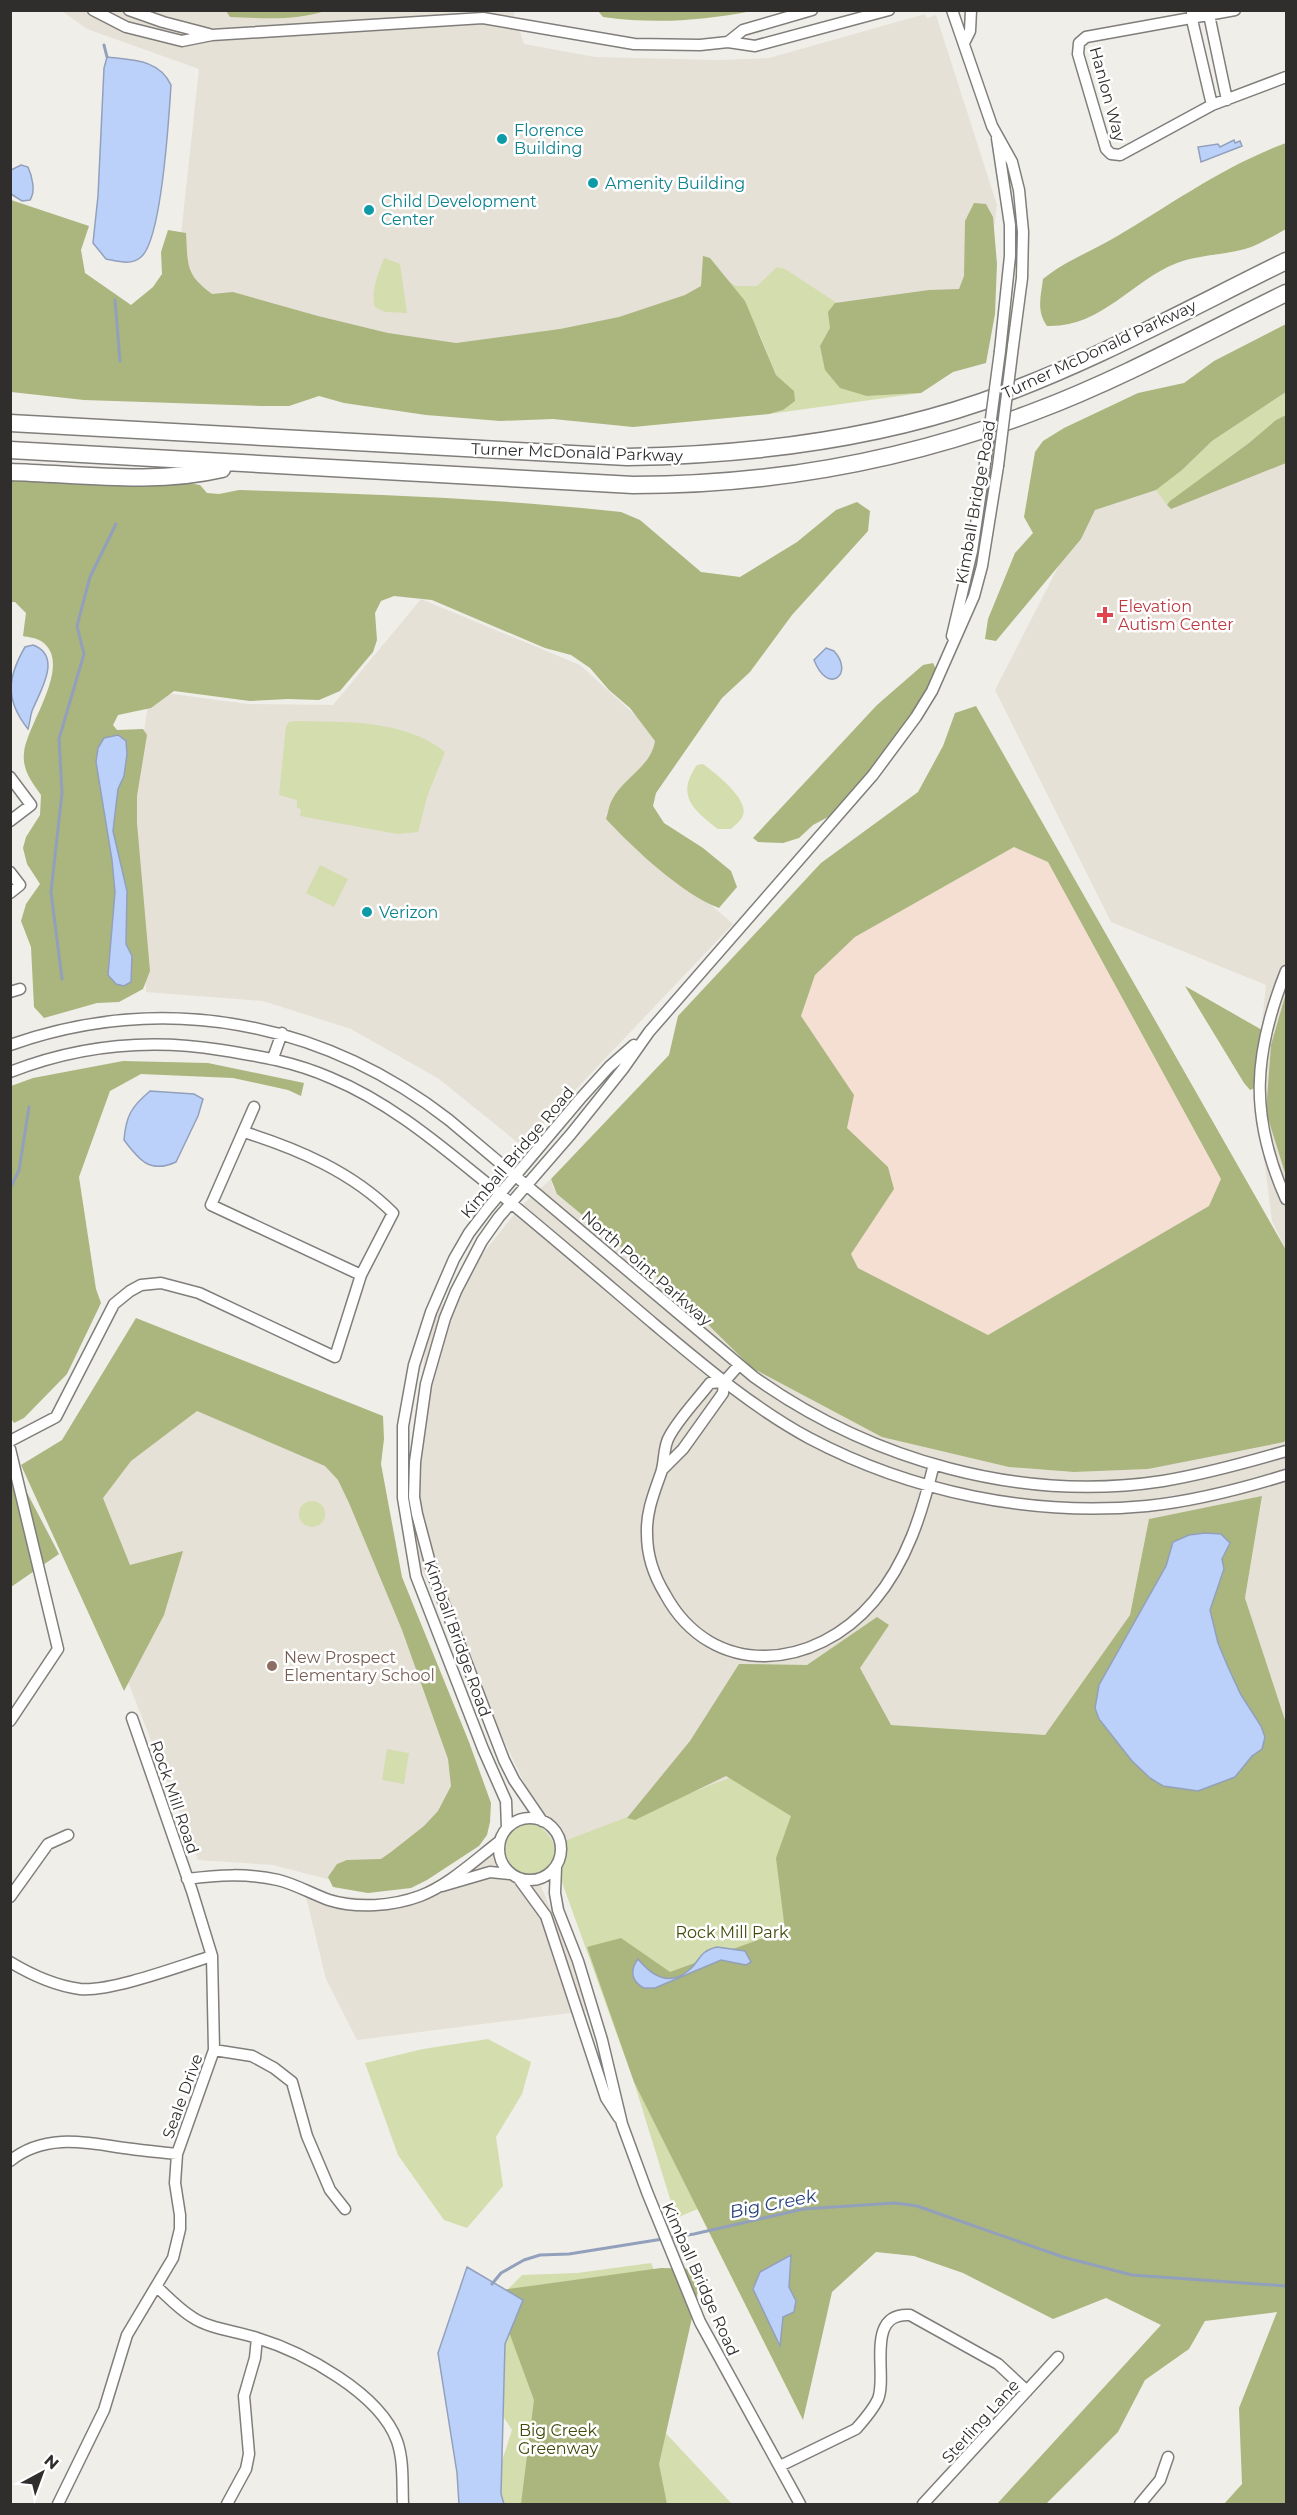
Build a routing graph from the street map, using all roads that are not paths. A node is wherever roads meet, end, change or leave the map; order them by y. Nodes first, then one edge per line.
1 (93, 10) edge
2 (129, 10) edge
3 (812, 10) edge
4 (889, 10) edge
5 (952, 10) edge
6 (971, 10) edge
7 (1235, 10) edge
8 (1209, 12) edge
9 (1192, 13) edge
10 (212, 35) junction
11 (728, 42) junction
12 (964, 43) junction
13 (1287, 77) edge
14 (1227, 100) junction
15 (1212, 105) junction
16 (997, 135) junction
17 (1287, 261) edge
18 (1287, 294) edge
19 (10, 423) edge
20 (10, 450) edge
21 (240, 464) junction
22 (10, 472) edge
23 (946, 660) junction
24 (10, 777) edge
25 (10, 821) edge
26 (10, 872) edge
27 (10, 893) edge
28 (1287, 971) edge
29 (649, 1032) junction
30 (282, 1033) junction
31 (10, 1045) edge
32 (273, 1058) junction
33 (10, 1072) edge
34 (254, 1107) dead end
35 (244, 1132) junction
36 (515, 1176) junction
37 (527, 1185) junction
38 (500, 1194) junction
39 (1287, 1199) edge
40 (510, 1203) junction
41 (361, 1275) junction
42 (739, 1365) junction
43 (724, 1382) junction
44 (10, 1441) edge
45 (10, 1449) edge
46 (1287, 1451) edge
47 (934, 1464) junction
48 (663, 1469) junction
49 (1287, 1475) edge
50 (928, 1486) junction
51 (132, 1718) dead end
52 (10, 1721) edge
53 (542, 1821) junction
54 (507, 1828) junction
55 (68, 1835) dead end
56 (500, 1842) junction
57 (556, 1867) junction
58 (515, 1877) junction
59 (187, 1879) junction
60 (439, 1887) junction
61 (10, 1897) edge
62 (212, 1956) junction
63 (10, 1962) edge
64 (214, 2050) junction
65 (622, 2124) junction
66 (177, 2154) junction
67 (10, 2161) edge
68 (345, 2209) dead end
69 (157, 2287) junction
70 (257, 2338) junction
71 (1058, 2357) dead end
72 (1027, 2391) junction
73 (1168, 2457) dead end
74 (780, 2466) junction
75 (58, 2505) edge
76 (227, 2505) edge
77 (403, 2505) edge
78 (800, 2505) edge
79 (923, 2505) edge
80 (1140, 2505) edge

1 - 10 street
2 - 10 street
3 - 11 street
4 - 11 street
5 - 12 street, Kimball Bridge Road
6 - 12 street
7 - 8 street, Hanlon Way
8 - 9 street, Hanlon Way
8 - 14 street
9 - 15 street
9 - 15 street, Hanlon Way
10 - 11 street
12 - 16 street, Kimball Bridge Road
13 - 14 street, Hanlon Way
14 - 15 street, Hanlon Way
16 - 23 street, Kimball Bridge Road, bridge
16 - 23 street, Kimball Bridge Road, bridge
17 - 19 highway, Turner McDonald Parkway
18 - 21 highway, Turner McDonald Parkway
20 - 21 highway, Turner McDonald Parkway
21 - 22 highway
23 - 29 street, Kimball Bridge Road
24 - 25 street
26 - 27 street
28 - 39 street
29 - 36 street, Kimball Bridge Road
29 - 37 street, Kimball Bridge Road
30 - 31 street, North Point Parkway
30 - 32 street
30 - 36 street, North Point Parkway
32 - 33 street
32 - 38 street
34 - 35 street
35 - 41 street
35 - 41 street
36 - 37 street, North Point Parkway
36 - 38 street, Kimball Bridge Road
37 - 40 street, Kimball Bridge Road
37 - 42 street, North Point Parkway
38 - 40 street
38 - 54 street, Kimball Bridge Road
40 - 43 street
40 - 53 street, Kimball Bridge Road
41 - 44 street
42 - 43 street
42 - 47 street, North Point Parkway
43 - 48 street
43 - 48 street
43 - 50 street
45 - 52 street
46 - 47 street, North Point Parkway
47 - 50 street
48 - 50 street
49 - 50 street
51 - 59 street, Rock Mill Road
53 - 54 street
53 - 57 street
54 - 56 street
55 - 61 street
56 - 58 street
56 - 60 street, Rock Mill Road
57 - 58 street
57 - 65 street, Kimball Bridge Road
58 - 60 street, Rock Mill Road
58 - 65 street, Kimball Bridge Road
59 - 60 street, Rock Mill Road
59 - 62 street, Seale Drive
62 - 63 street
62 - 64 street, Seale Drive
64 - 66 street, Seale Drive
64 - 68 street
65 - 74 street, Kimball Bridge Road
66 - 67 street
66 - 69 street, Seale Drive
69 - 70 street
69 - 75 street, Seale Drive
70 - 76 street
70 - 77 street
71 - 72 street, Sterling Lane
72 - 74 street
72 - 79 street, Sterling Lane
73 - 80 street
74 - 78 street, Kimball Bridge Road

